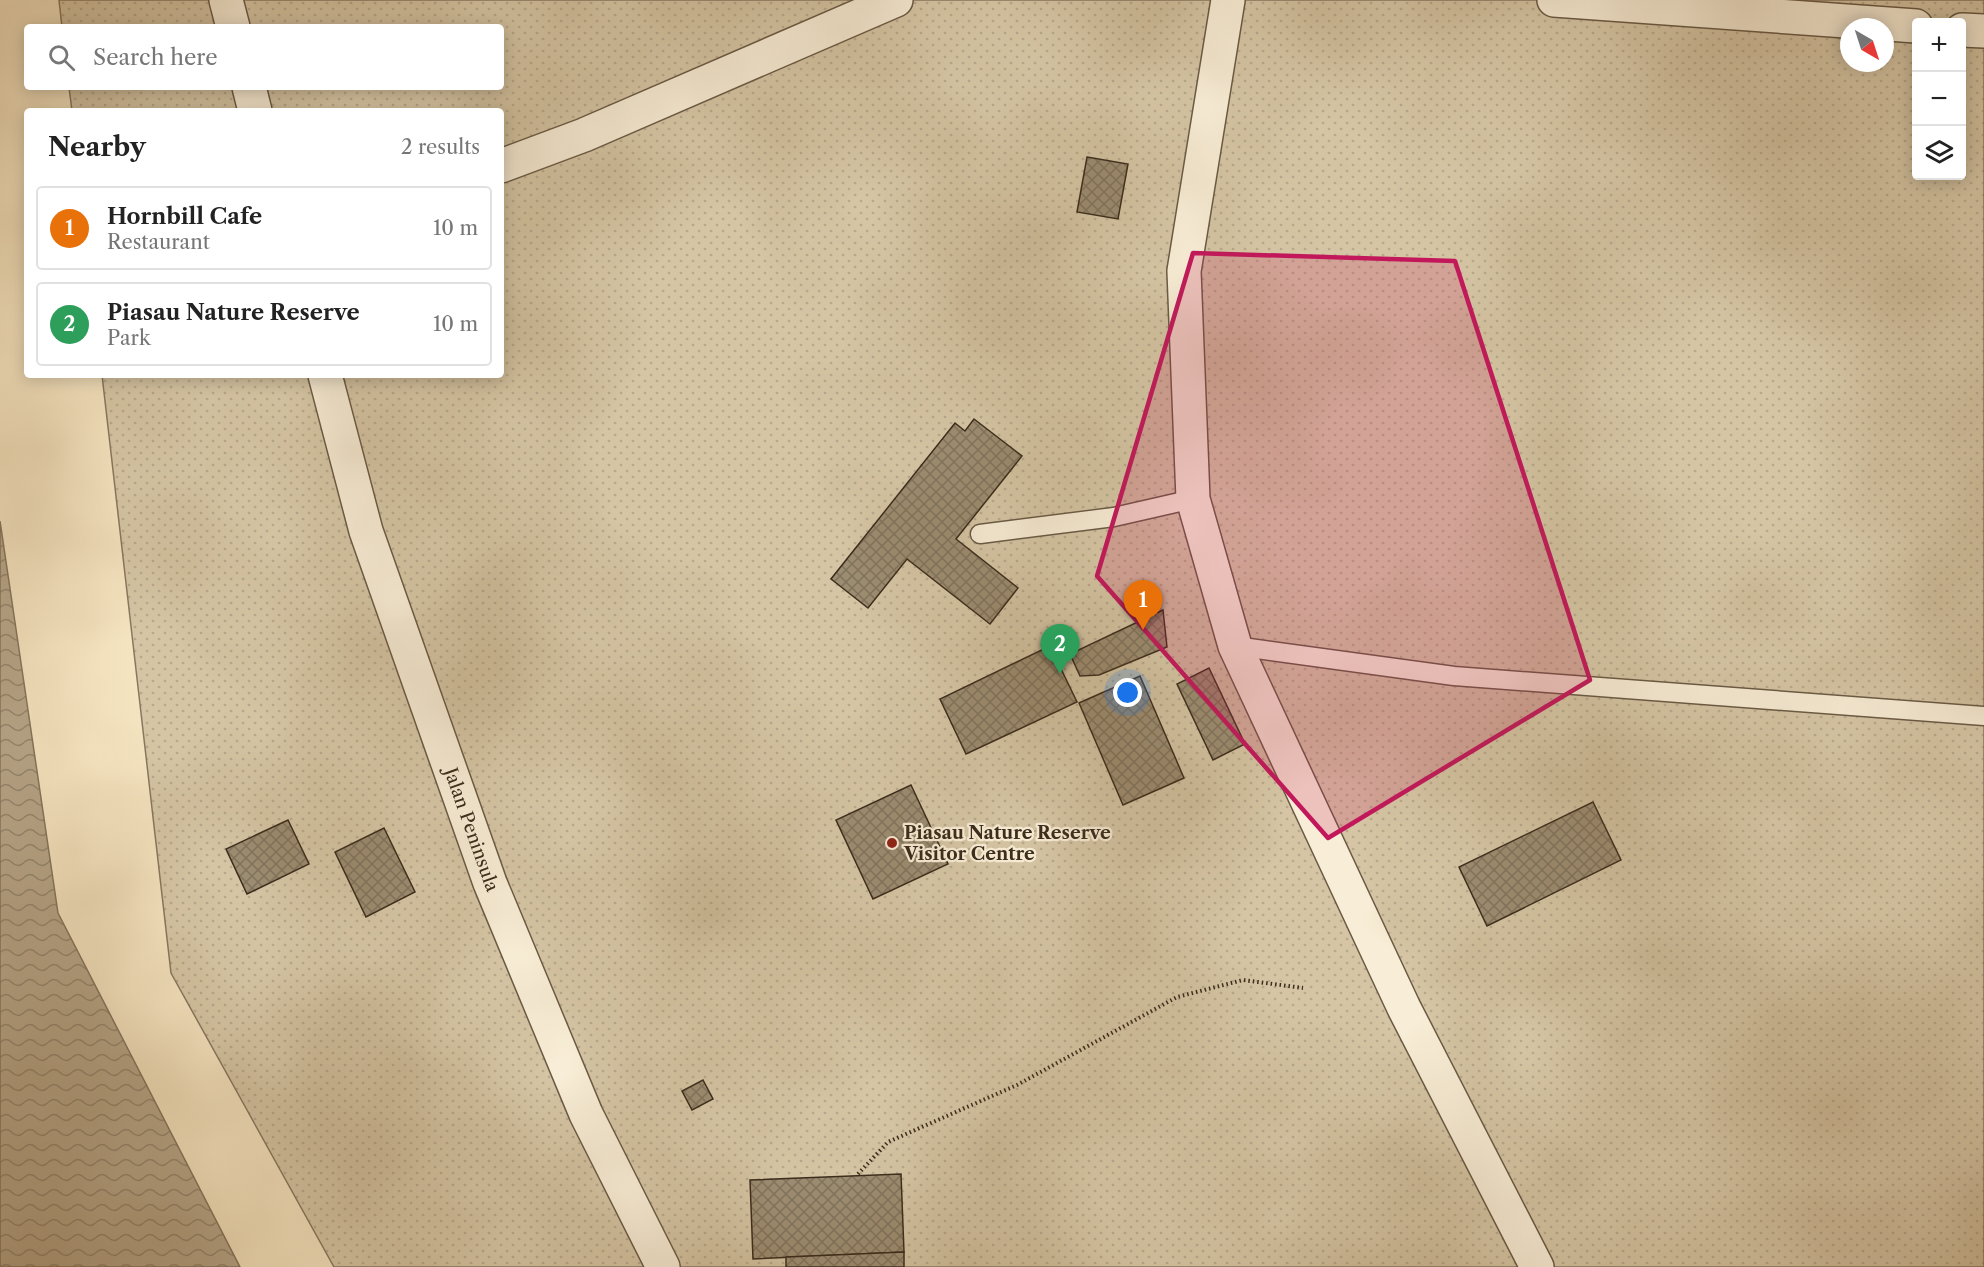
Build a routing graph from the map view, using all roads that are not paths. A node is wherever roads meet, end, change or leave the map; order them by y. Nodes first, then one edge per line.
1 (226, 0) edge
2 (896, 0) edge
3 (1228, 0) edge
4 (1554, 0) edge
5 (232, 24) edge
6 (1912, 26) edge
7 (1966, 30) edge
8 (1984, 31) edge
9 (250, 90) edge
10 (254, 108) edge
11 (504, 165) edge
12 (326, 378) edge
13 (1193, 499) junction
14 (980, 534) dead end
15 (1235, 646) junction
16 (1984, 716) edge
17 (663, 1267) edge
18 (1537, 1267) edge

1 - 5 street
2 - 11 street
3 - 13 street
4 - 6 street
7 - 8 street
9 - 10 street
12 - 17 street, Jalan Peninsula
13 - 14 lane
13 - 15 street
15 - 16 lane
15 - 18 street

